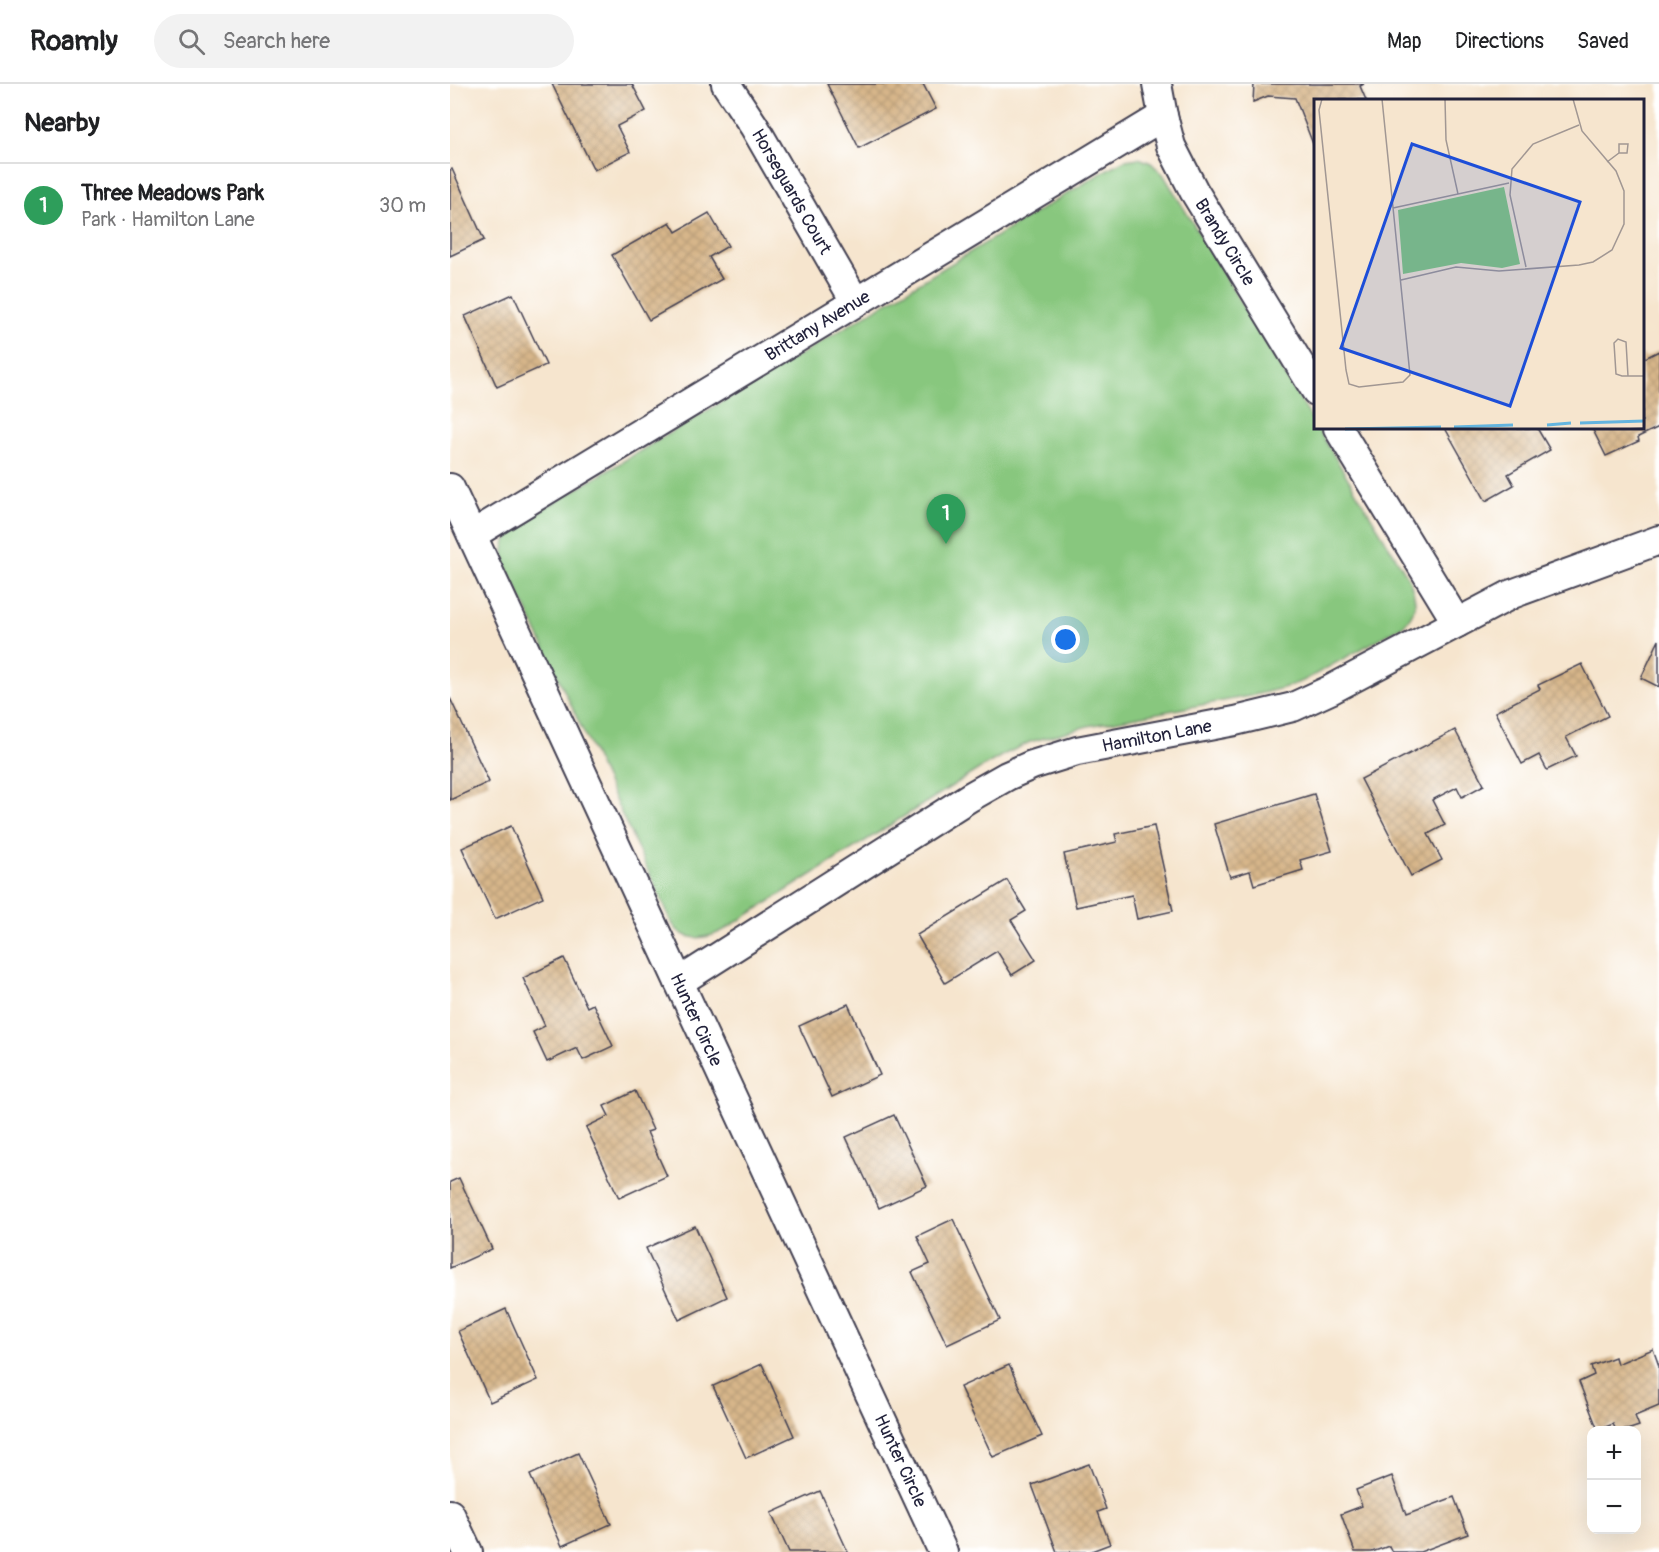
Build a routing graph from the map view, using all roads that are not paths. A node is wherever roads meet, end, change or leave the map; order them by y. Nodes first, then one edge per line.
1 (726, 84) edge
2 (1157, 84) edge
3 (1163, 116) junction
4 (855, 301) junction
5 (1314, 388) edge
6 (1339, 429) edge
7 (450, 488) edge
8 (472, 535) junction
9 (1659, 540) edge
10 (1456, 623) junction
11 (679, 982) junction
12 (450, 1514) edge
13 (468, 1552) edge
14 (943, 1552) edge

1 - 4 street, Horseguards Court
2 - 3 street, Brandy Circle
3 - 4 street, Brittany Avenue
3 - 5 street, Brandy Circle
4 - 8 street, Brittany Avenue
6 - 10 street
7 - 8 street, Hunter Circle
8 - 11 street, Hunter Circle
9 - 10 street, Hamilton Lane
10 - 11 street, Hamilton Lane
11 - 14 street, Hunter Circle
12 - 13 street

